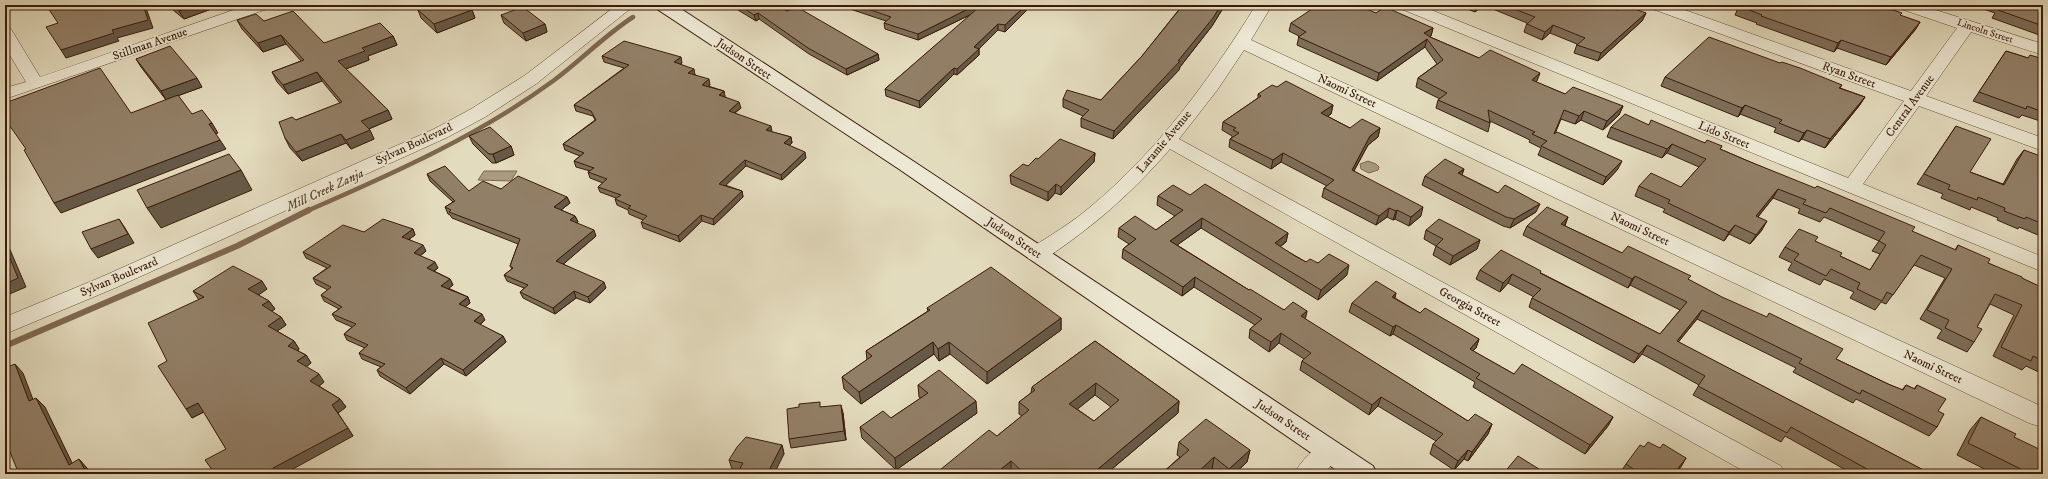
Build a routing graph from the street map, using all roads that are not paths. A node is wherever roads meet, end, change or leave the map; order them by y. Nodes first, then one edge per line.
1 (264, 5) edge
2 (627, 5) edge
3 (663, 5) edge
4 (1264, 5) edge
5 (1405, 5) edge
6 (1656, 5) edge
7 (1904, 5) edge
8 (1967, 26) junction
9 (5, 33) edge
10 (1242, 42) junction
11 (2043, 50) edge
12 (36, 84) junction
13 (5, 94) edge
14 (1916, 99) junction
15 (1168, 140) junction
16 (2043, 145) edge
17 (1852, 186) junction
18 (1037, 254) junction
19 (2043, 265) edge
20 (5, 326) edge
21 (2038, 416) dead end
22 (1329, 451) junction
23 (1306, 474) edge
24 (1363, 474) edge
25 (1772, 474) edge

1 - 12 street, Stillman Avenue
2 - 20 street, Sylvan Boulevard
3 - 18 main road, Judson Street
4 - 10 street, Laramie Avenue
5 - 17 street, Lido Street
6 - 14 street, Ryan Street
7 - 8 street, Lincoln Street
8 - 11 street, Lincoln Street
8 - 14 street, Central Avenue
9 - 12 street
10 - 15 street, Laramie Avenue
10 - 21 street, Naomi Street
12 - 13 street, Stillman Avenue
14 - 16 street, Ryan Street
14 - 17 street, Central Avenue
15 - 18 street, Laramie Avenue
15 - 25 street, Georgia Street
17 - 19 street, Lido Street
18 - 22 main road, Judson Street
22 - 23 street
22 - 24 main road, Judson Street

